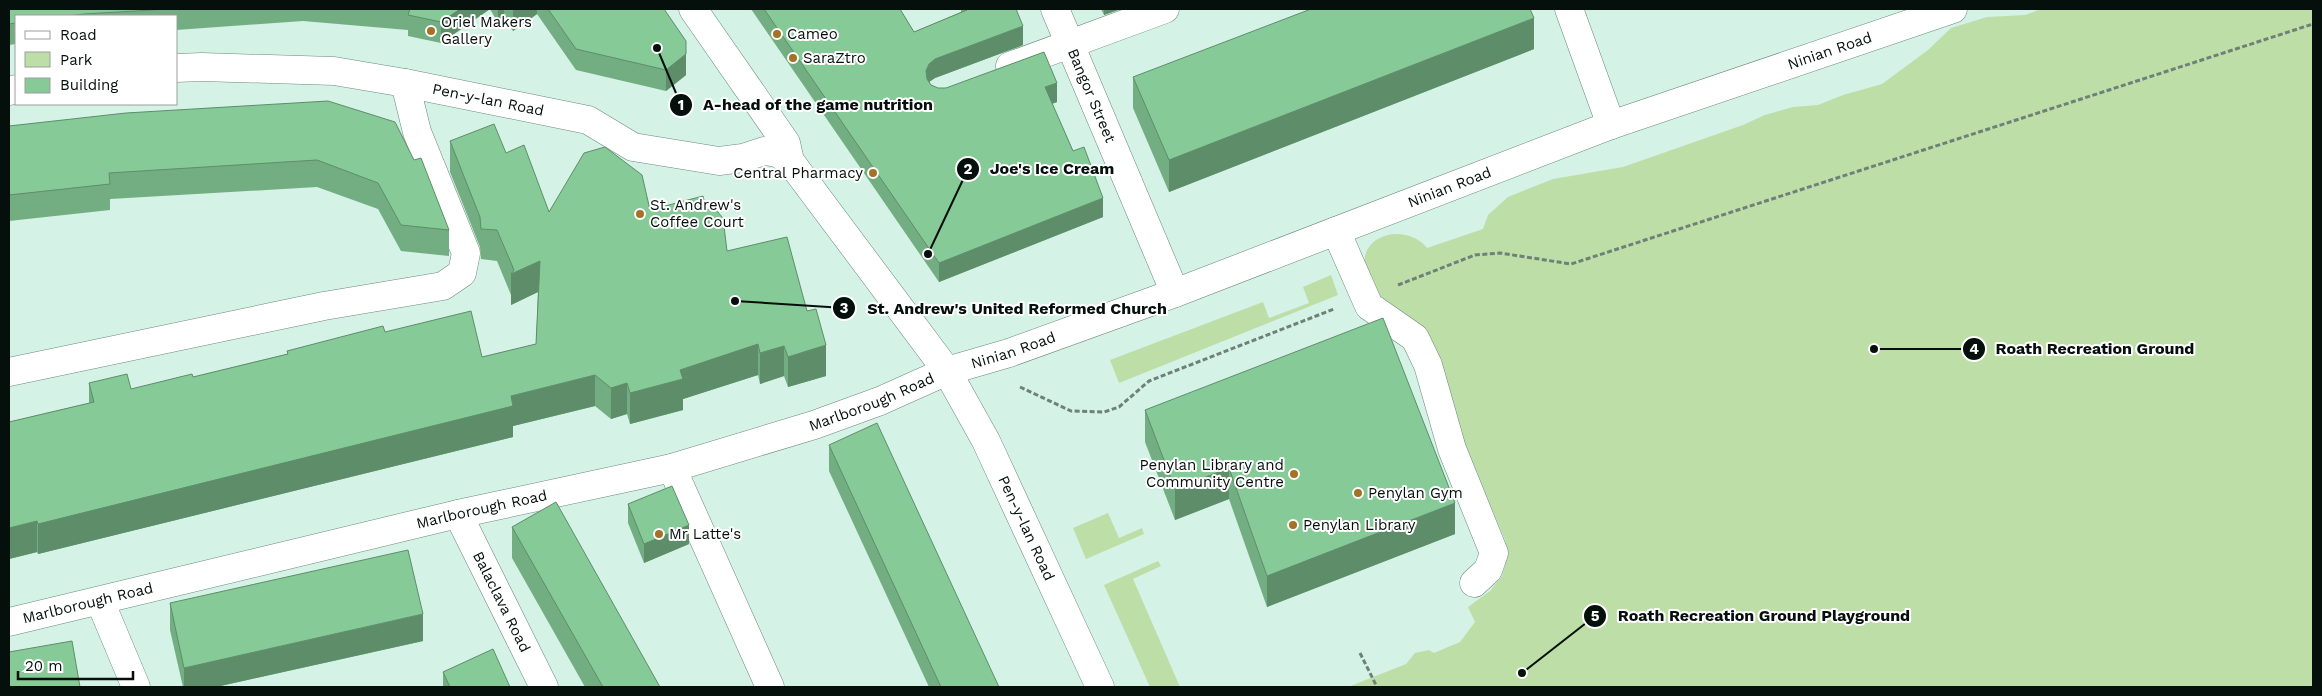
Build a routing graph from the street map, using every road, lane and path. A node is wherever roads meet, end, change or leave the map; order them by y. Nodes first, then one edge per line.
1 (692, 9) edge
2 (1055, 9) edge
3 (1166, 9) edge
4 (1569, 9) edge
5 (1953, 9) edge
6 (2313, 24) edge
7 (1070, 44) junction
8 (178, 68) edge
9 (986, 75) edge
10 (405, 83) junction
11 (1611, 125) junction
12 (790, 160) junction
13 (1336, 231) junction
14 (1175, 293) junction
15 (1365, 297) junction
16 (947, 371) junction
17 (9, 372) edge
18 (1050, 403) dead end
19 (672, 468) junction
20 (458, 514) junction
21 (1474, 583) dead end
22 (100, 601) junction
23 (9, 622) edge
24 (1360, 653) dead end
25 (136, 687) edge
26 (544, 687) edge
27 (770, 687) edge
28 (1100, 687) edge
29 (1377, 687) edge

1 - 12 street
2 - 7 street, Bangor Street
3 - 7 street
4 - 11 street
5 - 11 street, Ninian Road
6 - 15 path
7 - 9 street
7 - 14 street, Bangor Street
8 - 10 street, Pen-y-lan Road
10 - 12 street, Pen-y-lan Road
10 - 17 street
11 - 13 street, Ninian Road
12 - 16 street, Pen-y-lan Road
13 - 14 street, Ninian Road
13 - 15 street
14 - 16 street, Ninian Road
15 - 18 path
15 - 21 street
16 - 19 street, Marlborough Road
16 - 28 street, Pen-y-lan Road
19 - 20 street, Marlborough Road
19 - 27 street
20 - 22 street, Marlborough Road
20 - 26 street, Balaclava Road
22 - 23 street, Marlborough Road
22 - 25 street
24 - 29 path

